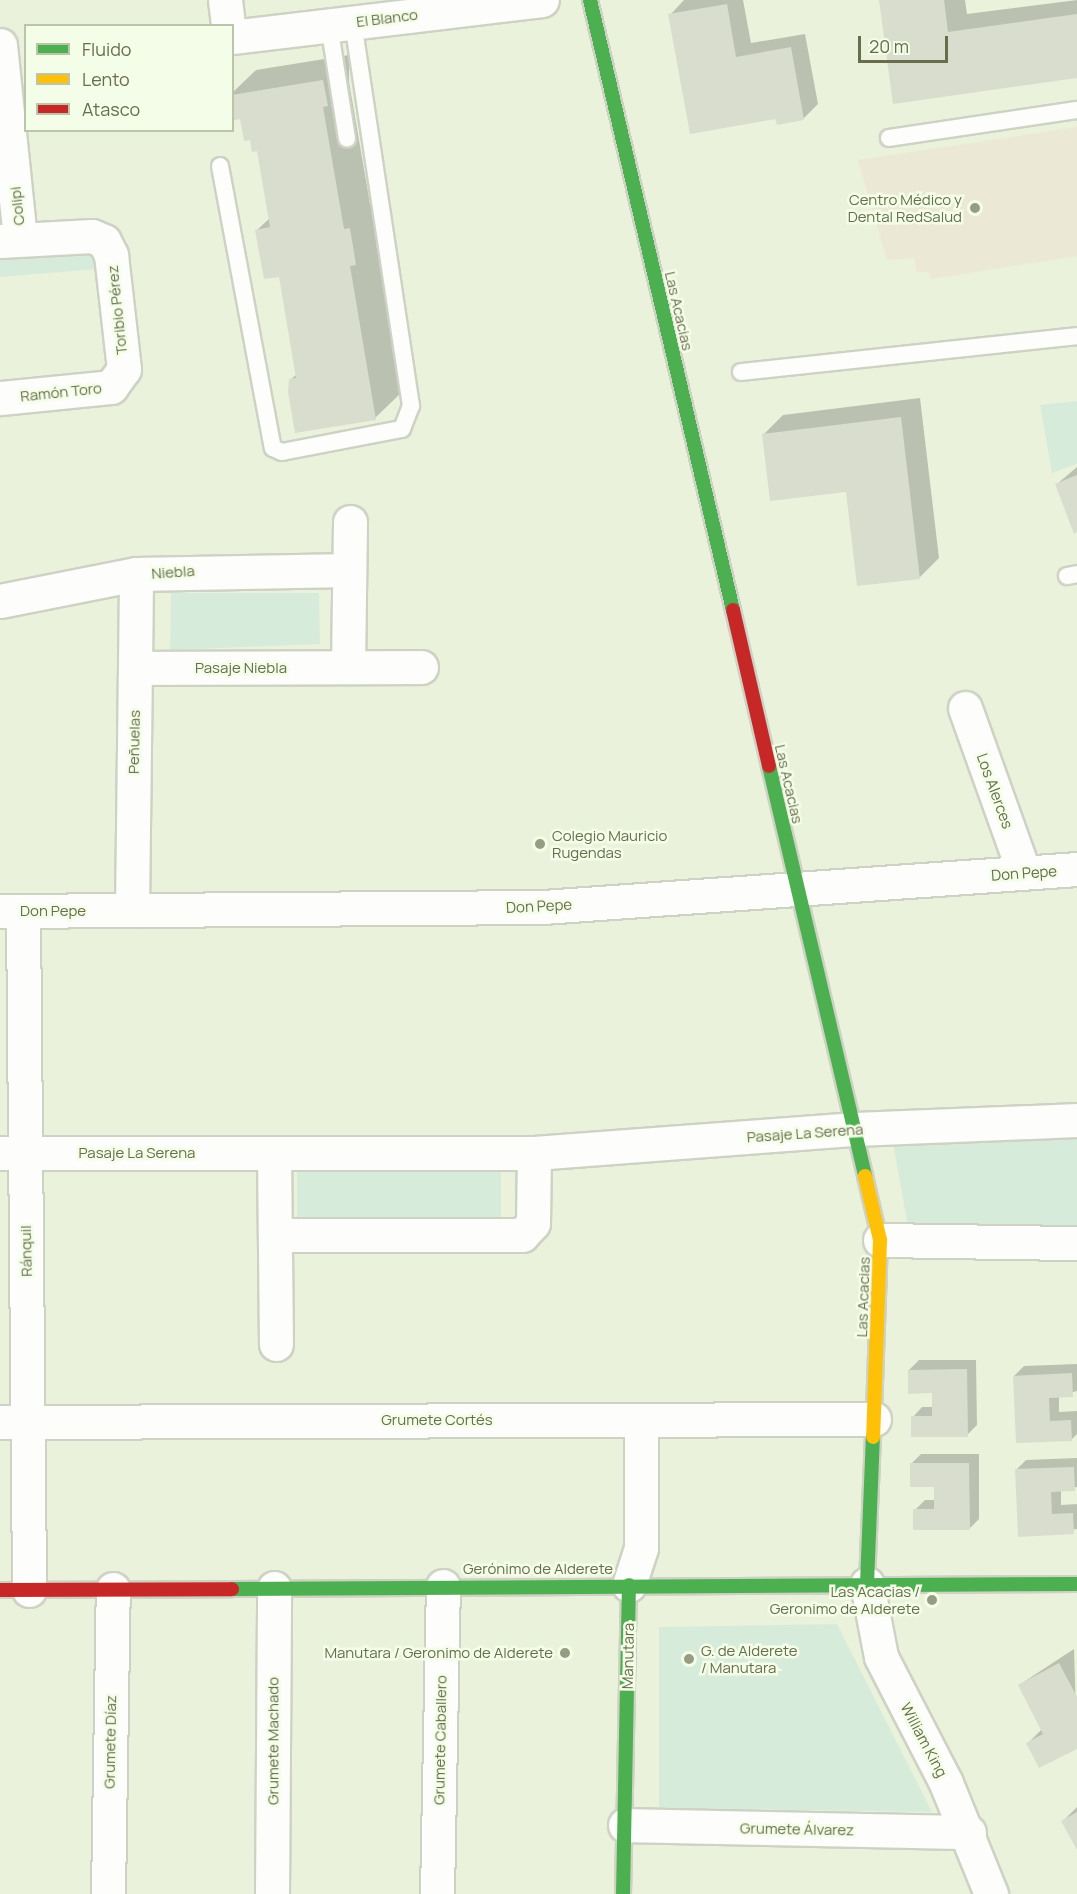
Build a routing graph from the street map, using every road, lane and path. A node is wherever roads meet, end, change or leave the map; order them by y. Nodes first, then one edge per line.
1 (225, 0) edge
2 (542, 0) edge
3 (590, 0) edge
4 (228, 24) edge
5 (341, 24) junction
6 (234, 37) edge
7 (7, 59) edge
8 (1077, 110) edge
9 (889, 138) dead end
10 (347, 139) dead end
11 (220, 166) dead end
12 (10, 240) edge
13 (104, 242) joint
14 (1077, 336) edge
15 (741, 372) dead end
16 (119, 380) joint
17 (0, 398) edge
18 (350, 522) dead end
19 (349, 570) junction
20 (136, 574) junction
21 (0, 601) edge
22 (348, 667) junction
23 (421, 667) dead end
24 (135, 668) junction
25 (965, 708) dead end
26 (1077, 869) edge
27 (1024, 873) junction
28 (797, 888) junction
29 (132, 910) junction
30 (12, 911) edge
31 (1077, 1120) edge
32 (855, 1130) junction
33 (13, 1153) edge
34 (534, 1153) junction
35 (274, 1154) junction
36 (275, 1235) junction
37 (880, 1240) junction
38 (1077, 1244) edge
39 (276, 1344) dead end
40 (873, 1419) junction
41 (641, 1420) junction
42 (14, 1422) edge
43 (867, 1584) junction
44 (1077, 1584) edge
45 (629, 1585) junction
46 (443, 1586) junction
47 (274, 1588) junction
48 (113, 1589) junction
49 (15, 1590) edge
50 (625, 1825) junction
51 (969, 1832) junction
52 (108, 1894) edge
53 (272, 1894) edge
54 (437, 1894) edge
55 (624, 1894) edge
56 (991, 1894) edge

1 - 4 street
2 - 5 street, El Blanco
3 - 28 main road, Las Acacias
5 - 6 street, El Blanco
5 - 10 lane
5 - 11 lane
7 - 12 street, Colipi
8 - 9 lane
12 - 13 street, Colipi
13 - 16 street, Toribio Pérez
14 - 15 lane
16 - 17 street, Ramón Toro
18 - 19 street
19 - 20 street, Niebla
19 - 22 street
20 - 21 street, Niebla
20 - 24 street, Peñuelas
22 - 23 street, Pasaje Niebla
22 - 24 street, Pasaje Niebla
24 - 29 street, Peñuelas
25 - 27 street, Los Alerces
26 - 27 street, Don Pepe
27 - 28 street, Don Pepe
28 - 29 street, Don Pepe
28 - 32 main road, Las Acacias
29 - 30 street, Don Pepe
30 - 33 street, Ránquil
31 - 32 street, Pasaje La Serena
32 - 34 street, Pasaje La Serena
32 - 37 main road, Las Acacias
33 - 35 street, Pasaje La Serena
33 - 42 street, Ránquil
34 - 35 street, Pasaje La Serena
34 - 36 street
35 - 36 street
36 - 39 street
37 - 38 street
37 - 40 main road, Las Acacias
40 - 41 street, Grumete Cortés
40 - 43 main road, Las Acacias
41 - 42 street, Grumete Cortés
41 - 45 street, Manutara
42 - 49 street, Ránquil
43 - 44 main road, Gerónimo de Alderete
43 - 45 main road, Gerónimo de Alderete
43 - 51 street, William King
45 - 46 main road, Gerónimo de Alderete
45 - 50 main road, Manutara
46 - 47 main road, Gerónimo de Alderete
46 - 54 street, Grumete Caballero
47 - 48 main road, Gerónimo de Alderete
47 - 53 street, Grumete Machado
48 - 49 main road, Gerónimo de Alderete
48 - 52 street, Grumete Díaz
50 - 51 street, Grumete Álvarez
50 - 55 main road, Manutara
51 - 56 street, William King

